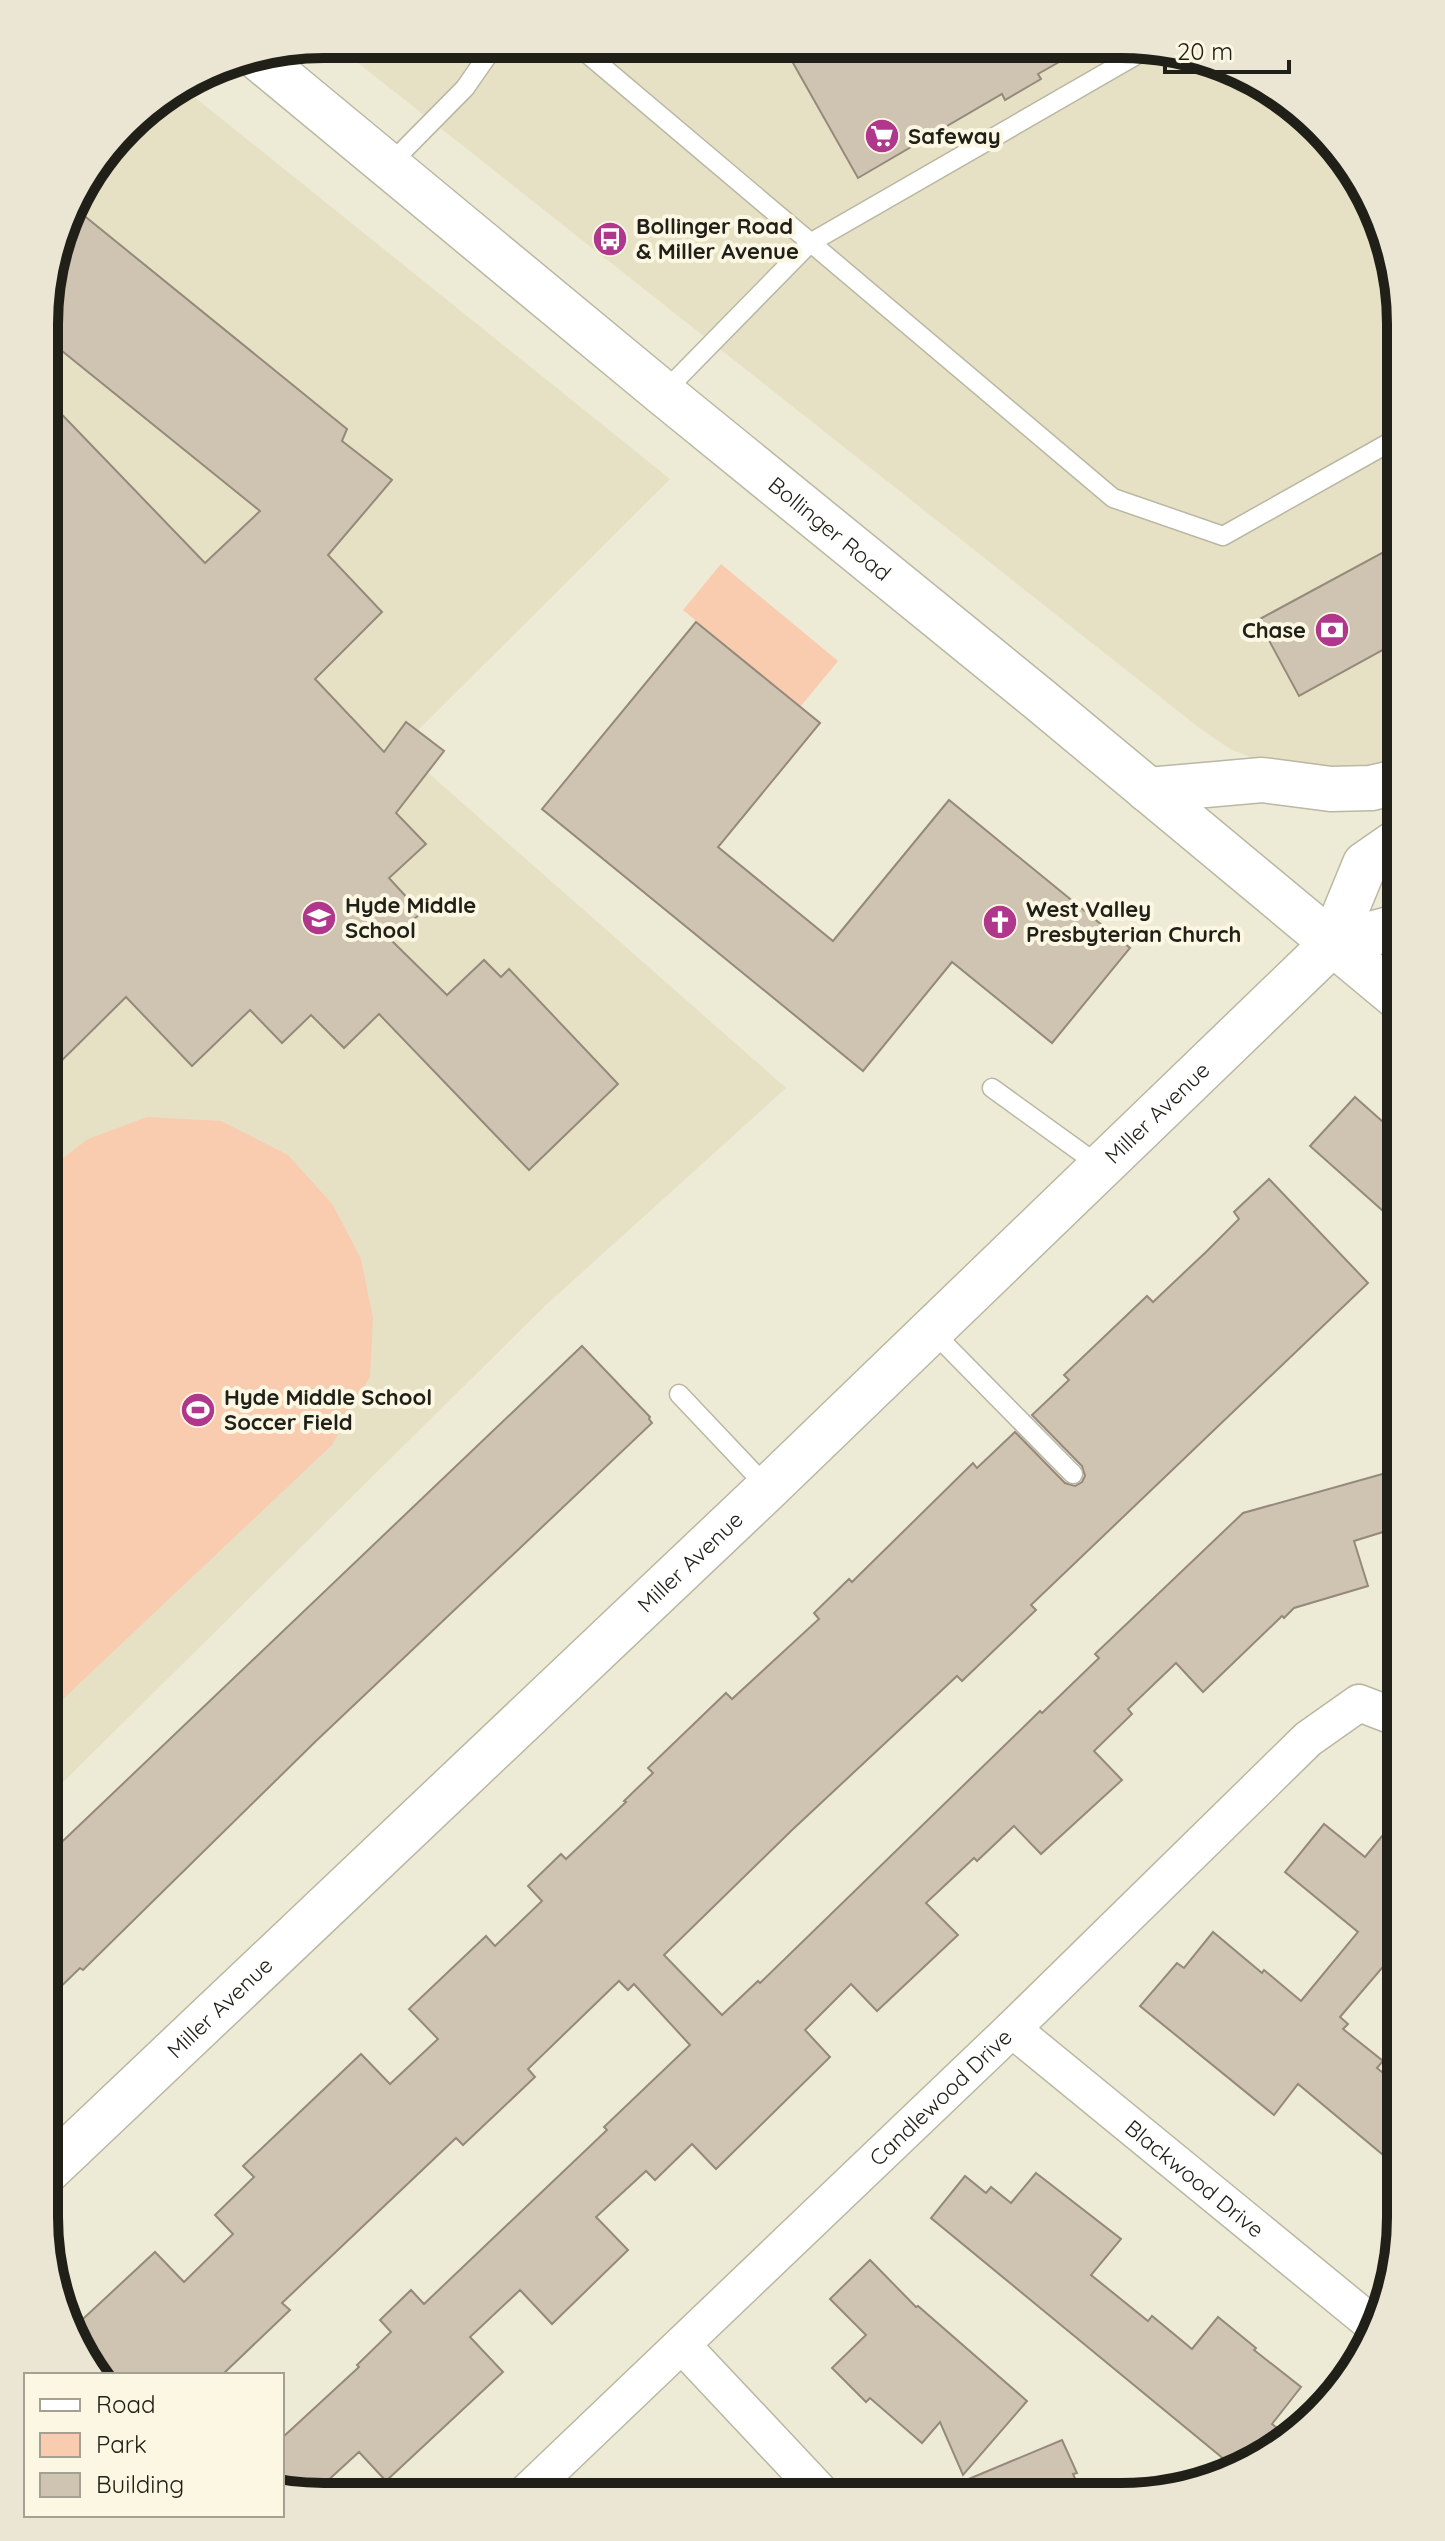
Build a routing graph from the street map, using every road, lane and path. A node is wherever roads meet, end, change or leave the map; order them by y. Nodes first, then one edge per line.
1 (486, 58) edge
2 (592, 58) edge
3 (1130, 59) edge
4 (266, 65) edge
5 (388, 166) junction
6 (810, 243) junction
7 (663, 393) junction
8 (1387, 444) edge
9 (1387, 784) edge
10 (1148, 790) junction
11 (1387, 849) edge
12 (1387, 930) edge
13 (1332, 944) junction
14 (1387, 988) edge
15 (992, 1088) dead end
16 (1100, 1166) junction
17 (931, 1330) junction
18 (679, 1394) dead end
19 (1073, 1474) dead end
20 (768, 1488) junction
21 (1386, 1713) edge
22 (1012, 2029) junction
23 (58, 2161) edge
24 (1367, 2319) edge
25 (682, 2345) junction
26 (537, 2483) edge
27 (812, 2483) edge

1 - 5 lane
2 - 6 lane
3 - 6 lane
4 - 5 main road, Bollinger Road
5 - 7 main road, Bollinger Road
6 - 7 lane
6 - 8 lane
7 - 10 main road, Bollinger Road
9 - 10 main road
10 - 13 main road, Bollinger Road
11 - 13 main road, Miller Avenue
12 - 13 main road, Miller Avenue
13 - 14 main road, Bollinger Road
13 - 16 main road, Miller Avenue
15 - 16 lane
16 - 17 main road, Miller Avenue
17 - 19 lane
17 - 20 main road, Miller Avenue
18 - 20 lane
20 - 23 main road, Miller Avenue
21 - 22 street, Candlewood Drive
22 - 24 street, Blackwood Drive
22 - 25 street, Candlewood Drive
25 - 26 street, Candlewood Drive
25 - 27 street

